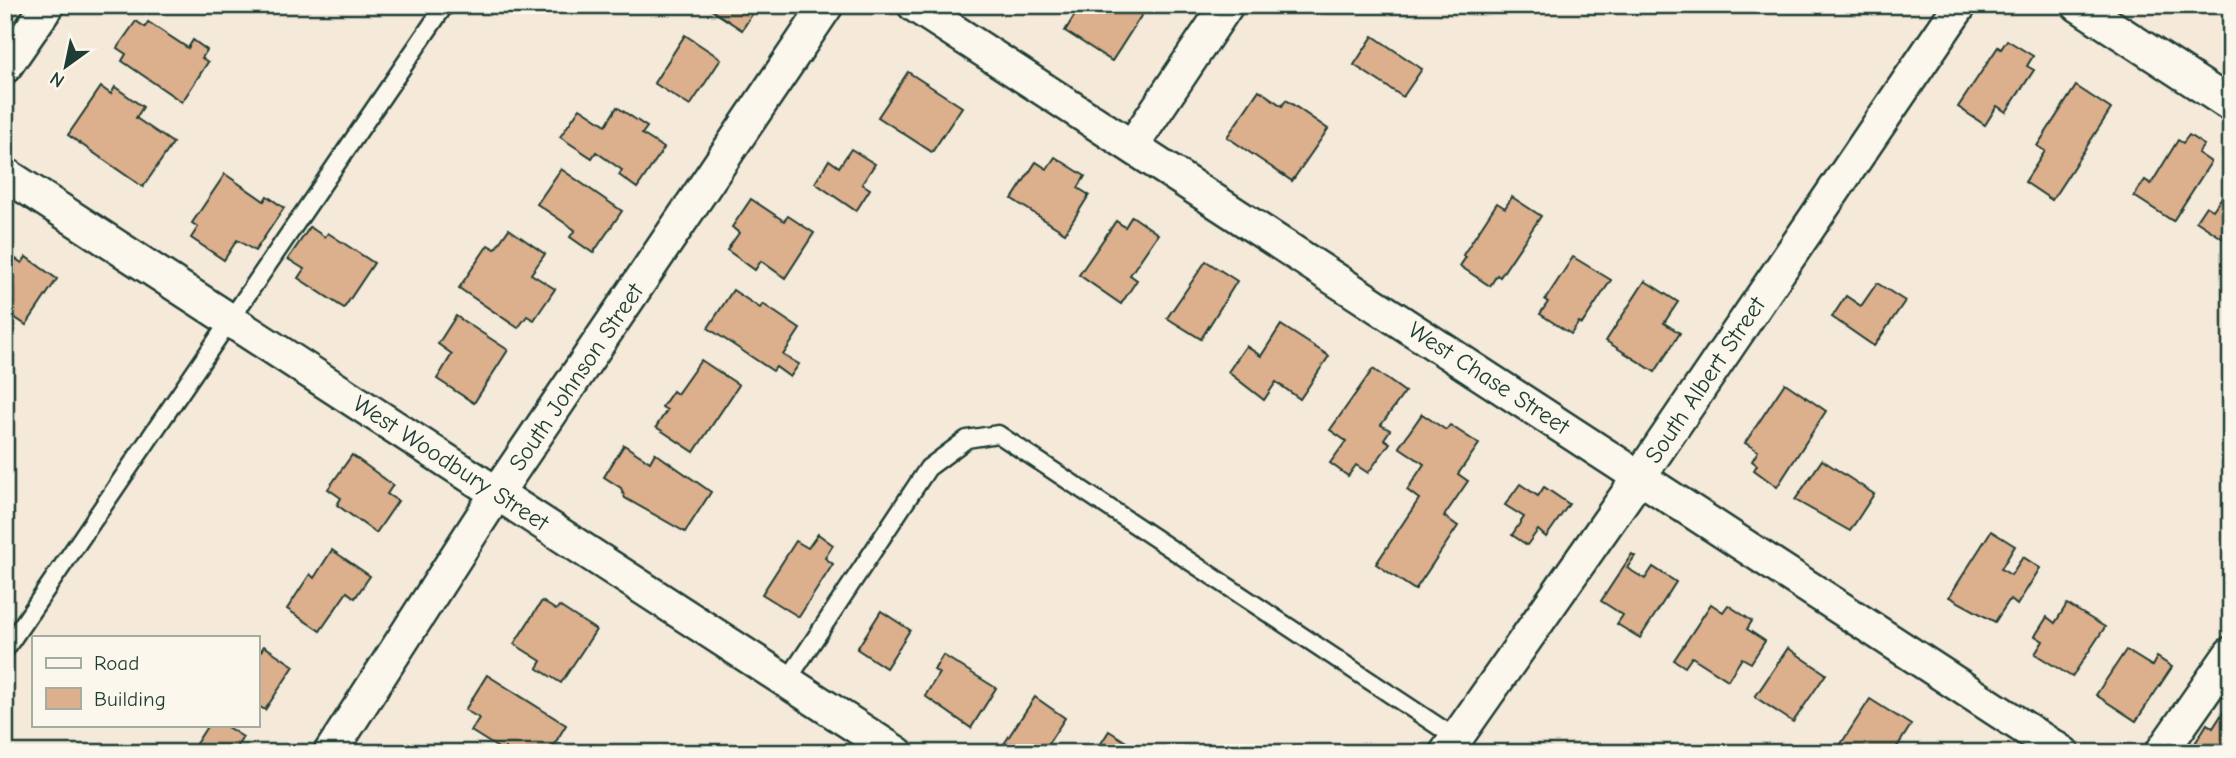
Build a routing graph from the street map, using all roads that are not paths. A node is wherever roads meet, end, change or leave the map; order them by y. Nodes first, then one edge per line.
1 (48, 5) edge
2 (445, 5) edge
3 (827, 5) edge
4 (914, 5) edge
5 (1227, 5) edge
6 (1959, 5) edge
7 (2078, 5) edge
8 (5, 67) edge
9 (2231, 105) edge
10 (1133, 145) junction
11 (5, 174) edge
12 (232, 321) junction
13 (1640, 476) junction
14 (497, 493) junction
15 (5, 650) edge
16 (2231, 653) edge
17 (787, 681) junction
18 (1451, 746) edge
19 (330, 753) edge
20 (897, 753) edge
21 (2063, 753) edge
22 (2161, 753) edge

1 - 8 street
2 - 12 lane
3 - 14 street, South Johnson Street
4 - 10 street, West Chase Street
5 - 10 street
6 - 13 street, South Albert Street
7 - 9 street
10 - 13 street, West Chase Street
11 - 12 street, West Woodbury Street
12 - 14 street, West Woodbury Street
12 - 15 lane
13 - 18 street, South Albert Street
13 - 21 street, West Chase Street
14 - 17 street, West Woodbury Street
14 - 19 street, South Johnson Street
16 - 22 street
17 - 18 lane
17 - 20 street, West Woodbury Street

